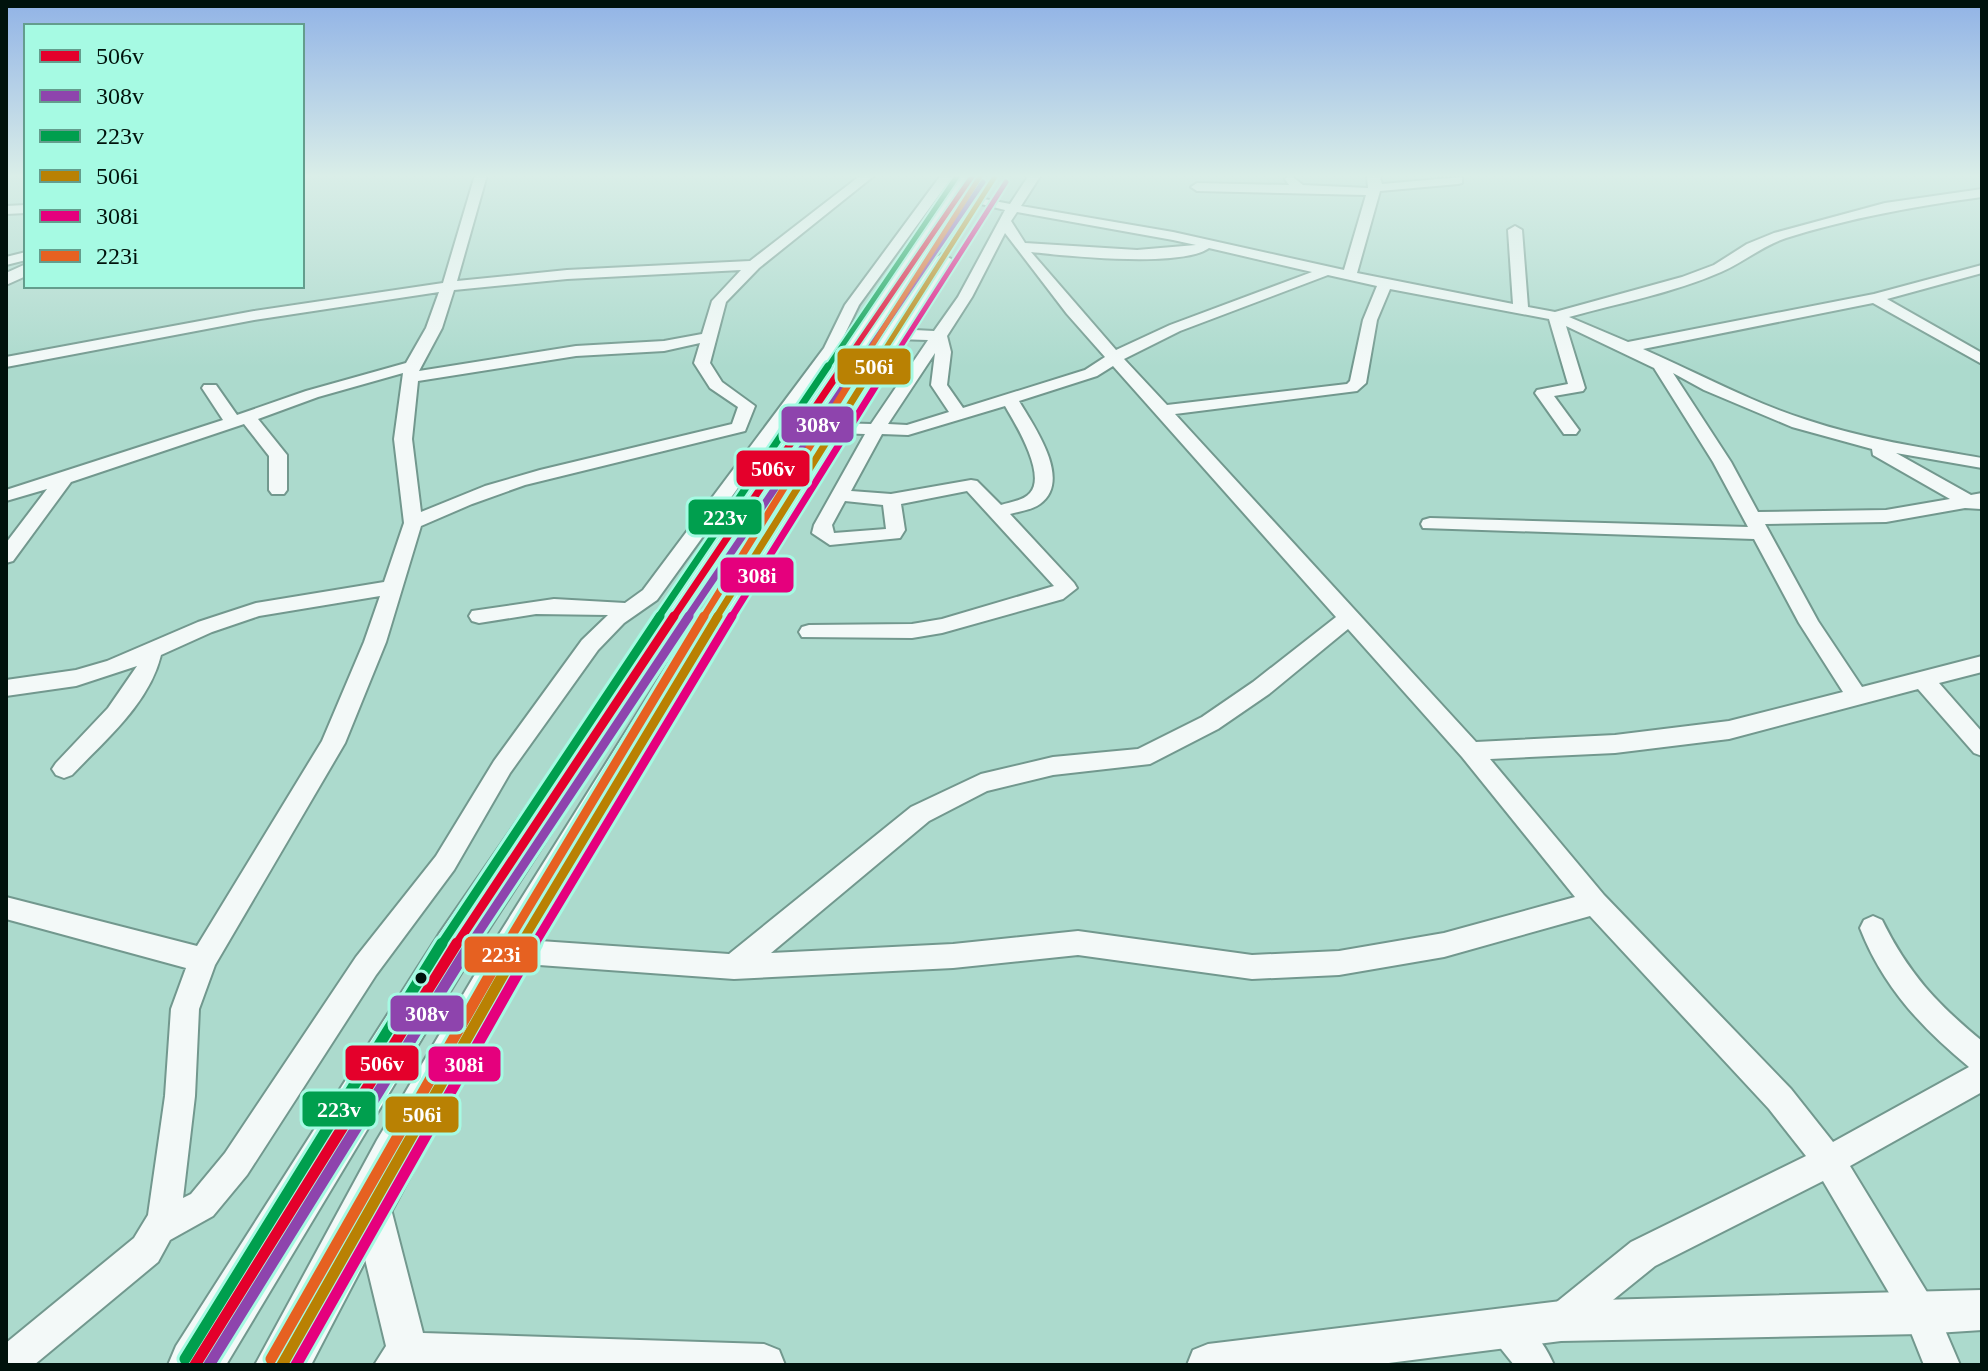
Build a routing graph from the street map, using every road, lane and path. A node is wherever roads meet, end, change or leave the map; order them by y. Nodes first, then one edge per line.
1 (463, 239) edge
2 (787, 239) edge
3 (910, 239) edge
4 (922, 239) edge
5 (946, 239) edge
6 (996, 239) edge
7 (1017, 239) edge
8 (1174, 239) edge
9 (1359, 239) edge
10 (1516, 239) edge
11 (1773, 239) edge
12 (1214, 245) junction
13 (1020, 247) junction
14 (898, 263) junction
15 (754, 265) junction
16 (1982, 269) edge
17 (24, 270) edge
18 (1327, 271) junction
19 (1349, 276) junction
20 (6, 280) edge
21 (1385, 284) junction
22 (449, 286) junction
23 (1875, 298) junction
24 (1521, 309) junction
25 (1555, 316) junction
26 (895, 334) junction
27 (939, 336) junction
28 (708, 337) junction
29 (1628, 347) junction
30 (1115, 359) junction
31 (1982, 359) edge
32 (6, 362) edge
33 (1660, 365) junction
34 (411, 371) junction
35 (210, 388) dead end
36 (1009, 399) junction
37 (747, 406) junction
38 (1162, 411) junction
39 (960, 415) junction
40 (240, 420) junction
41 (820, 429) junction
42 (1570, 430) dead end
43 (1866, 443) junction
44 (1982, 463) edge
45 (63, 480) junction
46 (278, 490) dead end
47 (840, 495) junction
48 (6, 496) edge
49 (891, 500) junction
50 (1978, 503) edge
51 (998, 511) junction
52 (413, 523) junction
53 (1430, 524) dead end
54 (1756, 526) junction
55 (6, 557) edge
56 (391, 587) junction
57 (630, 610) junction
58 (479, 616) dead end
59 (1348, 618) junction
60 (809, 632) dead end
61 (151, 651) junction
62 (1982, 664) edge
63 (1923, 680) junction
64 (6, 688) edge
65 (1856, 695) junction
66 (1982, 747) edge
67 (1470, 751) junction
68 (64, 769) dead end
69 (1595, 903) junction
70 (6, 908) edge
71 (1873, 928) dead end
72 (511, 951) junction
73 (203, 960) junction
74 (734, 967) junction
75 (1982, 1060) edge
76 (1982, 1076) edge
77 (1829, 1161) junction
78 (370, 1200) junction
79 (159, 1228) junction
80 (1982, 1310) edge
81 (1921, 1314) junction
82 (1561, 1321) junction
83 (1506, 1328) junction
84 (401, 1359) edge
85 (7, 1365) edge
86 (195, 1365) edge
87 (282, 1365) edge
88 (764, 1365) edge
89 (1208, 1365) edge
90 (1536, 1365) edge
91 (1942, 1365) edge

1 - 22 street
2 - 15 street
3 - 14 street
4 - 14 main road
5 - 26 main road
6 - 27 street
7 - 13 street
8 - 12 street
9 - 19 street
10 - 24 street
11 - 25 street
12 - 13 street
12 - 18 street
13 - 30 street
14 - 41 main road
15 - 22 street
15 - 28 street
16 - 23 street
17 - 20 street
18 - 19 street
18 - 30 street
19 - 21 street
21 - 24 street
21 - 38 street
22 - 32 street
22 - 34 street
23 - 29 street
23 - 31 street
24 - 25 street
25 - 29 street
25 - 42 street
26 - 27 street
26 - 41 main road
27 - 39 street
27 - 41 street
28 - 34 street
28 - 37 street
29 - 33 street
30 - 36 street
30 - 38 street
33 - 43 street
33 - 54 street
34 - 40 street
34 - 52 street
35 - 40 street
36 - 39 street
36 - 51 street
37 - 41 street
37 - 52 street
38 - 59 street
39 - 41 street
40 - 45 street
40 - 46 street
41 - 47 street
41 - 57 street
41 - 72 main road
41 - 86 main road
43 - 44 street
43 - 50 street
45 - 48 street
45 - 55 street
47 - 49 street
47 - 49 street
49 - 51 street
50 - 54 street
51 - 60 street
52 - 56 street
53 - 54 street
54 - 65 street
56 - 61 street
56 - 73 street
57 - 58 street
57 - 79 street
59 - 67 street
59 - 74 street
61 - 64 street
61 - 68 street
62 - 63 street
63 - 65 street
63 - 66 street
65 - 67 street
67 - 69 street
69 - 74 street
69 - 77 street
70 - 73 street
71 - 75 street
72 - 74 street
72 - 78 main road
73 - 79 street
76 - 77 street
77 - 81 street
77 - 82 street
78 - 84 street
78 - 87 main road
79 - 85 street
80 - 81 street
81 - 82 street
81 - 91 street
82 - 83 street
83 - 89 street
83 - 90 street
84 - 88 street

